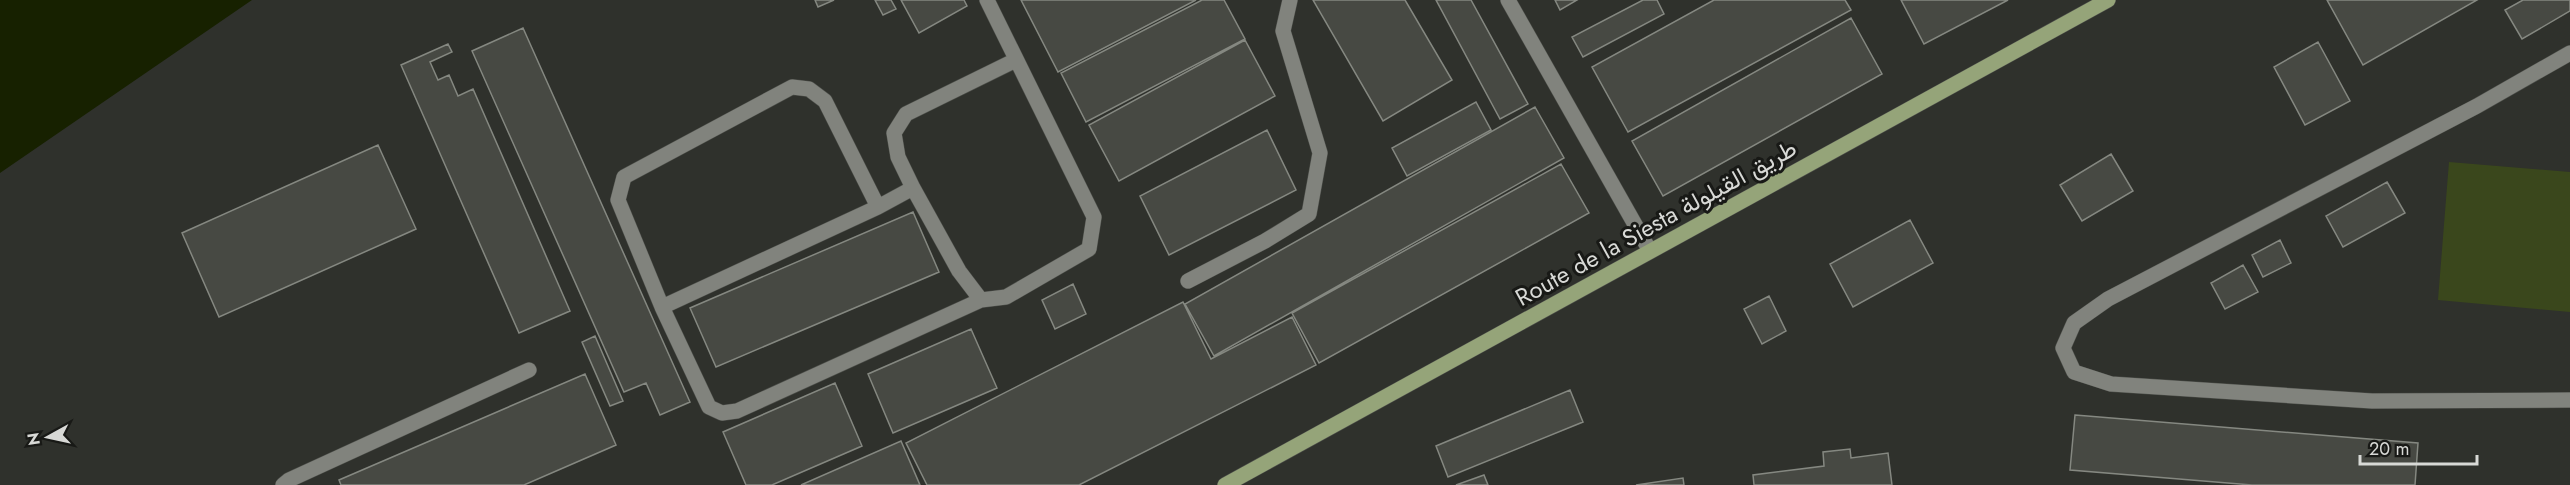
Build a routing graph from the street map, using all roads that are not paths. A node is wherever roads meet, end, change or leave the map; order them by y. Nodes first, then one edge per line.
1 (987, 0) edge
2 (1290, 0) edge
3 (1508, 0) edge
4 (2108, 0) edge
5 (2570, 52) edge
6 (1016, 60) junction
7 (913, 188) junction
8 (878, 207) junction
9 (1650, 251) junction
10 (1188, 281) dead end
11 (981, 300) junction
12 (662, 307) junction
13 (529, 370) dead end
14 (2570, 400) edge
15 (283, 485) edge
16 (1225, 485) edge

1 - 6 lane
2 - 10 lane
3 - 9 lane
4 - 9 main road, Route de la Siesta طريق القيلولة
5 - 14 lane
6 - 7 lane
6 - 11 lane
7 - 8 lane
7 - 11 lane
8 - 12 lane
8 - 12 lane
9 - 16 main road, Route de la Siesta طريق القيلولة
11 - 12 lane
13 - 15 lane

